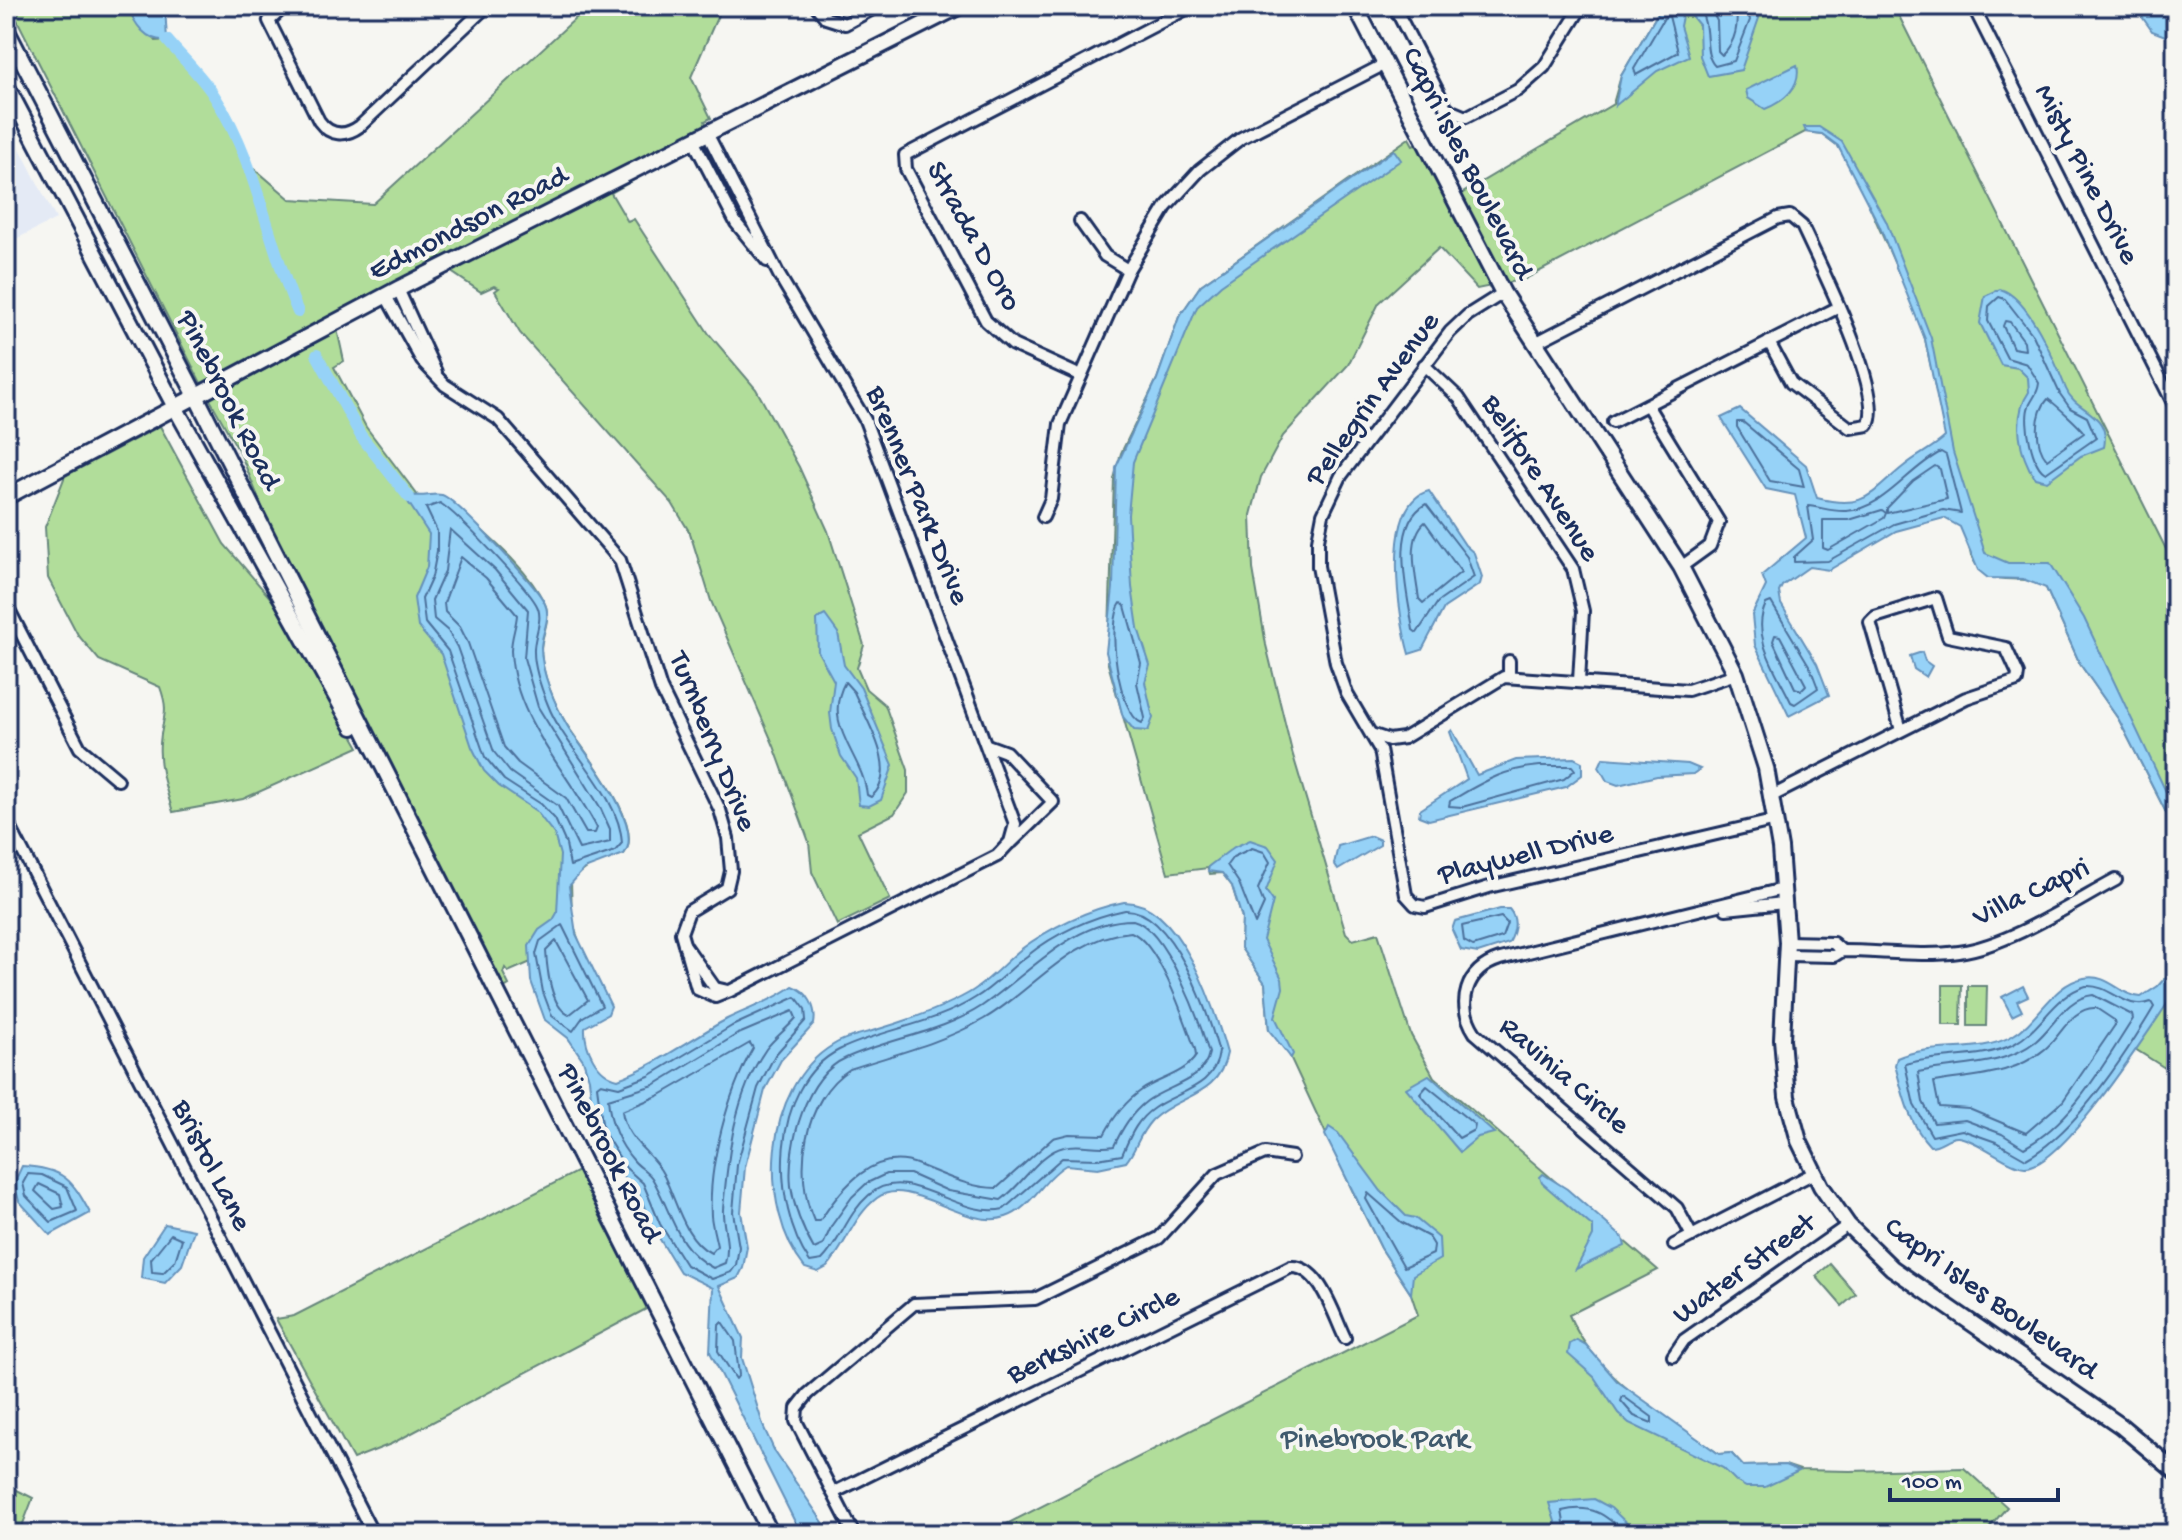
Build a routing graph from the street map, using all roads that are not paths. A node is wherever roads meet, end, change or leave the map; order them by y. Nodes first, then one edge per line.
1 (285, 6) edge
2 (487, 6) edge
3 (816, 6) edge
4 (878, 6) edge
5 (960, 6) edge
6 (1192, 6) edge
7 (1355, 6) edge
8 (1394, 6) edge
9 (1582, 6) edge
10 (1973, 6) edge
11 (6, 29) edge
12 (1385, 64) junction
13 (6, 85) edge
14 (707, 133) junction
15 (693, 140) junction
16 (1080, 221) dead end
17 (1128, 270) junction
18 (779, 275) junction
19 (392, 293) junction
20 (1503, 293) junction
21 (1839, 307) junction
22 (1769, 342) junction
23 (1535, 343) junction
24 (1424, 365) junction
25 (1081, 376) junction
26 (196, 396) junction
27 (1647, 405) junction
28 (175, 407) junction
29 (2176, 409) edge
30 (1613, 422) dead end
31 (6, 497) edge
32 (1043, 517) dead end
33 (1681, 567) junction
34 (6, 604) edge
35 (1509, 661) dead end
36 (1736, 674) junction
37 (1509, 676) junction
38 (1579, 681) junction
39 (1901, 730) junction
40 (1371, 734) junction
41 (987, 745) junction
42 (118, 780) dead end
43 (1772, 796) junction
44 (399, 798) junction
45 (6, 819) edge
46 (1777, 820) junction
47 (1007, 847) junction
48 (2116, 880) dead end
49 (1783, 896) junction
50 (1787, 949) junction
51 (1292, 1157) dead end
52 (1814, 1173) junction
53 (1848, 1225) junction
54 (1692, 1236) junction
55 (1674, 1245) dead end
56 (1345, 1338) dead end
57 (1673, 1356) dead end
58 (2176, 1472) edge
59 (833, 1493) junction
60 (373, 1534) edge
61 (771, 1534) edge
62 (854, 1534) edge

1 - 2 street
3 - 4 street
5 - 14 street, Edmondson Road
6 - 25 street, Strada D Oro
7 - 12 street, Capri Isles Boulevard
8 - 9 street
10 - 29 street, Misty Pine Drive
11 - 26 street, Pinebrook Road
12 - 17 street
12 - 20 street, Capri Isles Boulevard
13 - 28 street, Pinebrook Road
14 - 15 street, Edmondson Road
14 - 18 street, Brenner Park Drive
15 - 18 street, Brenner Park Drive
15 - 19 street, Edmondson Road
16 - 17 street
17 - 25 street
18 - 41 street, Brenner Park Drive
19 - 26 street, Edmondson Road
19 - 47 street, Turnberry Drive
20 - 23 street, Capri Isles Boulevard
20 - 24 street, Pellegrin Avenue
21 - 22 street
21 - 22 street
21 - 23 street
22 - 27 street
23 - 33 street, Capri Isles Boulevard
24 - 38 street, Belifore Avenue
24 - 40 street, Pellegrin Avenue
25 - 32 street
26 - 28 street, Edmondson Road
26 - 44 street, Pinebrook Road
27 - 30 street
27 - 33 street
28 - 31 street, Edmondson Road
28 - 44 street, Pinebrook Road
33 - 36 street, Capri Isles Boulevard
34 - 42 street
35 - 37 street
36 - 38 street
36 - 43 street, Capri Isles Boulevard
37 - 38 street
37 - 40 street
39 - 39 street
39 - 43 street
40 - 46 street, Playwell Drive
41 - 47 street, Brenner Park Drive
41 - 47 street
43 - 46 street, Capri Isles Boulevard
44 - 61 street, Pinebrook Road
45 - 60 street, Bristol Lane
46 - 49 street, Capri Isles Boulevard
48 - 50 street, Villa Capri
49 - 50 street, Capri Isles Boulevard
49 - 54 street, Ravinia Circle
50 - 52 street, Capri Isles Boulevard
51 - 59 street
52 - 53 street, Capri Isles Boulevard
52 - 54 street
53 - 57 street, Water Street
53 - 58 street, Capri Isles Boulevard
54 - 55 street
56 - 59 street, Berkshire Circle
59 - 62 street

